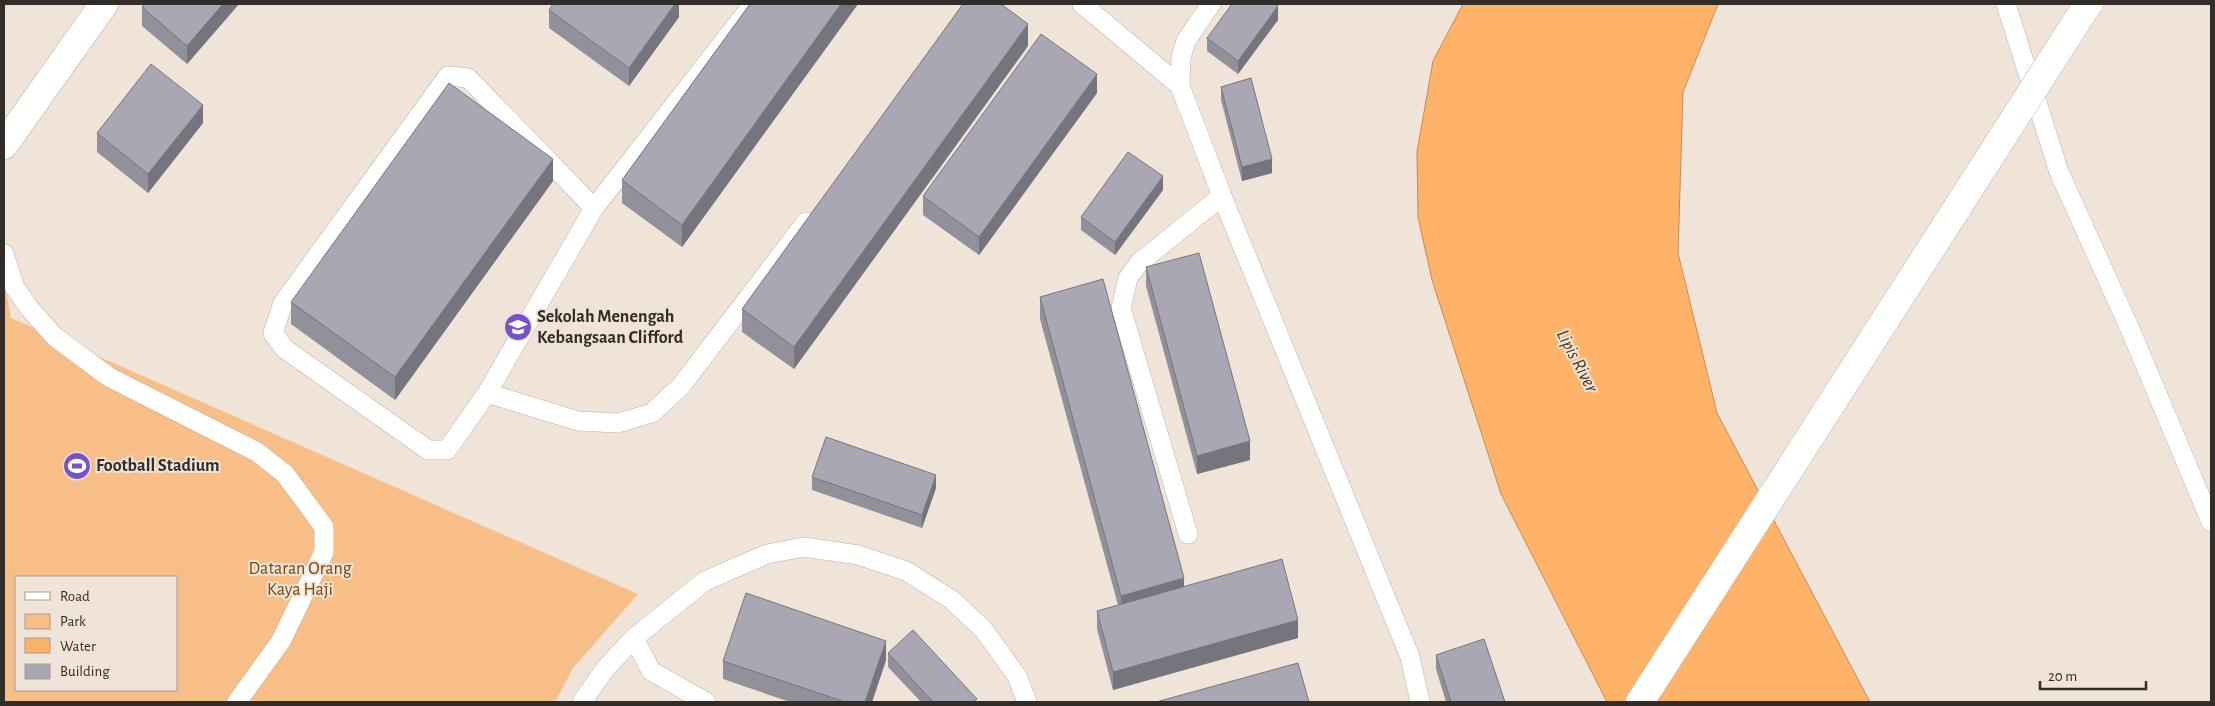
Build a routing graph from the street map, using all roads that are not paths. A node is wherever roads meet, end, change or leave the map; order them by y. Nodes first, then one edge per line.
1 (104, 4) edge
2 (753, 4) edge
3 (1082, 4) edge
4 (1211, 4) edge
5 (2006, 4) edge
6 (2088, 4) edge
7 (1180, 86) junction
8 (4, 145) edge
9 (1222, 196) junction
10 (594, 208) junction
11 (814, 211) edge
12 (4, 254) edge
13 (487, 393) junction
14 (2211, 522) edge
15 (1188, 534) dead end
16 (634, 638) junction
17 (236, 702) edge
18 (582, 702) edge
19 (706, 702) edge
20 (1027, 702) edge
21 (1420, 702) edge
22 (1640, 702) edge

1 - 8 main road
2 - 10 lane
3 - 7 lane
4 - 7 lane
5 - 14 lane
6 - 22 main road, bridge
7 - 9 lane
9 - 15 lane
9 - 21 lane
10 - 13 lane
10 - 13 lane
11 - 13 lane
12 - 17 lane
16 - 18 lane
16 - 19 lane
16 - 20 lane

